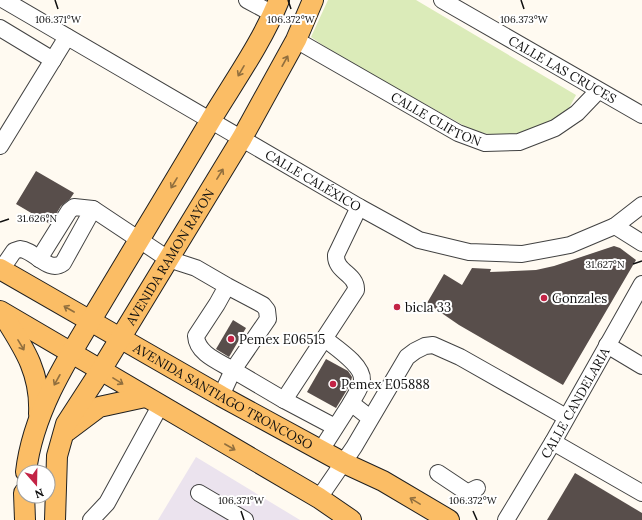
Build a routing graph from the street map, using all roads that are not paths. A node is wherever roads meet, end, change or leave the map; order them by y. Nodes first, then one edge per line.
1 (4, 0) edge
2 (247, 0) edge
3 (313, 0) edge
4 (442, 0) edge
5 (276, 7) edge
6 (0, 28) edge
7 (67, 37) junction
8 (296, 40) junction
9 (53, 60) junction
10 (598, 91) junction
11 (642, 116) edge
12 (211, 120) junction
13 (242, 138) junction
14 (0, 146) edge
15 (642, 205) edge
16 (359, 207) junction
17 (93, 209) junction
18 (615, 226) junction
19 (140, 239) junction
20 (642, 243) edge
21 (39, 259) junction
22 (168, 259) junction
23 (0, 270) edge
24 (642, 284) edge
25 (227, 286) junction
26 (0, 311) edge
27 (90, 321) junction
28 (119, 339) junction
29 (325, 339) junction
30 (607, 345) junction
31 (72, 354) junction
32 (642, 366) edge
33 (101, 370) junction
34 (233, 370) junction
35 (221, 396) junction
36 (284, 400) junction
37 (152, 402) junction
38 (351, 403) junction
39 (566, 417) junction
40 (370, 418) junction
41 (38, 420) junction
42 (335, 428) junction
43 (63, 435) junction
44 (553, 442) junction
45 (321, 450) junction
46 (344, 463) junction
47 (27, 464) edge
48 (438, 473) dead end
49 (477, 488) dead end
50 (199, 493) dead end
51 (642, 493) edge
52 (319, 498) junction
53 (24, 504) edge
54 (24, 520) edge
55 (55, 520) edge
56 (91, 520) edge
57 (245, 520) edge
58 (351, 520) edge
59 (449, 520) edge
60 (506, 520) edge

1 - 7 street, CALLE CALÉXICO
2 - 5 street
3 - 8 main road, AVENIDA RAMON RAYON
4 - 10 street, CALLE LAS CRUCES
5 -> 12 main road
6 - 9 street
7 - 9 street
7 - 12 street, CALLE CALÉXICO
8 - 10 street, CALLE CLIFTON
13 -> 8 main road, AVENIDA RAMON RAYON
9 - 14 street
10 - 11 street, CALLE LAS CRUCES
12 - 13 street, CALLE CALÉXICO
12 -> 19 main road
13 - 16 street, CALLE CALÉXICO
22 -> 13 main road, AVENIDA RAMON RAYON
15 - 18 street, CALLE CALÉXICO
16 - 18 street, CALLE CALÉXICO
16 - 29 street
17 - 19 street
17 - 21 street
17 - 21 street
18 - 20 street
19 - 22 street
19 - 27 main road
21 - 23 street
22 - 25 street
22 - 28 main road, AVENIDA RAMON RAYON
27 -> 23 main road, AVENIDA SANTIAGO TRONCOSO
24 - 30 street, CALLE CANDELARIA
25 - 34 street
25 - 34 street
26 - 31 main road
26 -> 41 main road
27 - 28 main road, AVENIDA SANTIAGO TRONCOSO
27 - 31 main road
28 - 33 main road, AVENIDA RAMON RAYON
28 - 35 main road, AVENIDA SANTIAGO TRONCOSO
29 - 36 street
29 - 38 street
30 - 32 street
30 - 39 street, CALLE CANDELARIA
31 - 33 main road
31 -> 41 main road
33 -> 37 main road
33 - 43 main road, AVENIDA RAMON RAYON
34 - 35 street
34 - 36 street
35 - 45 main road, AVENIDA SANTIAGO TRONCOSO
36 - 42 street
37 - 43 main road
37 -> 52 main road
37 - 56 street
38 - 40 street
38 - 42 street
39 - 40 street
39 - 44 street, CALLE CANDELARIA
40 - 46 street
41 - 47 main road
42 - 45 street
43 - 55 main road, AVENIDA RAMON RAYON
44 - 51 street
44 - 60 street, CALLE CANDELARIA
45 - 46 main road, AVENIDA SANTIAGO TRONCOSO
46 - 52 street
59 -> 46 main road, AVENIDA SANTIAGO TRONCOSO
48 - 49 street
50 - 57 street
52 - 58 main road
53 - 54 main road

